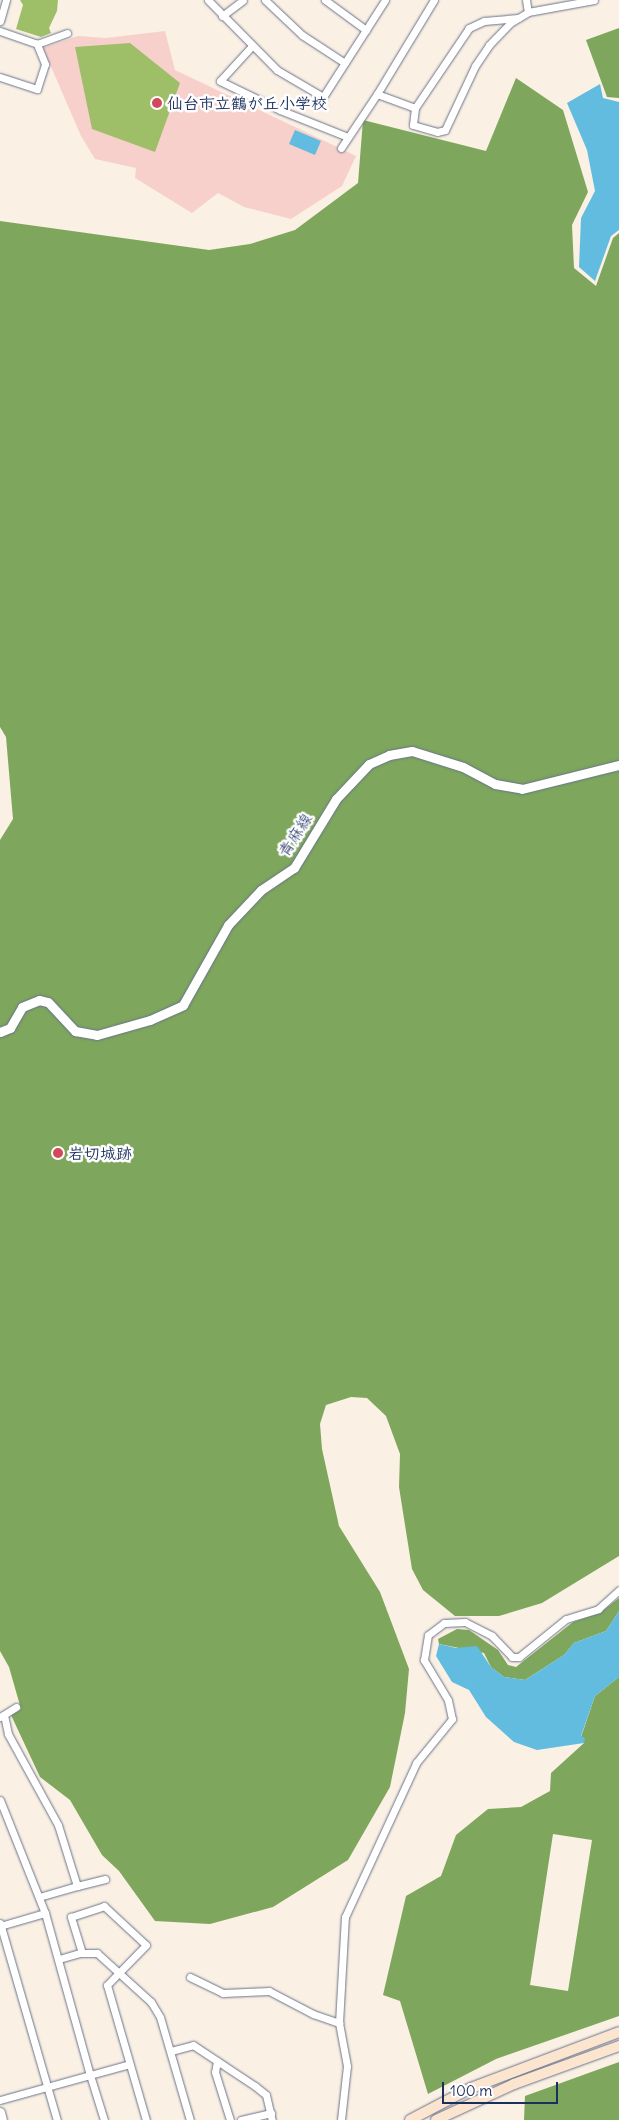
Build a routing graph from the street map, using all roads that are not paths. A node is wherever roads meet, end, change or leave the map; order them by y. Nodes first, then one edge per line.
1 (6, 0) edge
2 (208, 0) edge
3 (243, 0) edge
4 (265, 0) edge
5 (325, 0) edge
6 (384, 0) edge
7 (434, 0) edge
8 (526, 0) edge
9 (594, 0) edge
10 (528, 12) junction
11 (222, 16) junction
12 (518, 18) junction
13 (0, 21) edge
14 (366, 30) junction
15 (0, 31) edge
16 (68, 33) dead end
17 (36, 44) junction
18 (251, 48) junction
19 (345, 63) junction
20 (0, 76) edge
21 (377, 94) junction
22 (415, 108) junction
23 (348, 137) junction
24 (341, 148) dead end
25 (619, 765) edge
26 (0, 1032) edge
27 (619, 1590) edge
28 (16, 1707) dead end
29 (2, 1716) edge
30 (0, 1800) edge
31 (105, 1878) dead end
32 (78, 1886) junction
33 (39, 1897) junction
34 (45, 1913) junction
35 (0, 1925) edge
36 (82, 1953) junction
37 (59, 1959) junction
38 (120, 1972) junction
39 (190, 1977) dead end
40 (338, 2022) junction
41 (619, 2032) edge
42 (619, 2046) edge
43 (171, 2051) junction
44 (217, 2061) junction
45 (130, 2064) junction
46 (90, 2075) junction
47 (47, 2087) junction
48 (0, 2100) edge
49 (0, 2112) edge
50 (271, 2116) edge
51 (2, 2120) edge
52 (56, 2120) edge
53 (104, 2120) edge
54 (146, 2120) edge
55 (190, 2120) edge
56 (230, 2120) edge
57 (241, 2120) edge
58 (341, 2120) edge
59 (410, 2120) edge
60 (436, 2120) edge

1 - 13 street
2 - 11 street
3 - 11 street
4 - 19 street
5 - 14 street
6 - 14 street
7 - 21 street
8 - 10 street
9 - 10 street
10 - 12 street
11 - 18 street
12 - 22 street
12 - 22 street
14 - 19 street
15 - 17 street
16 - 17 street
17 - 20 street
18 - 19 street
18 - 23 street
21 - 22 street
21 - 23 street
23 - 24 street
25 - 26 street, 青麻線
27 - 40 street
28 - 29 street
29 - 32 street
30 - 33 street
31 - 32 street
32 - 33 street
33 - 34 street
34 - 35 street
34 - 37 street
35 - 47 street
36 - 37 street
36 - 38 street
36 - 38 street
37 - 46 street
38 - 43 street
38 - 45 street
39 - 40 street
40 - 58 street
41 - 59 main road
42 - 60 main road
43 - 44 street
43 - 55 street
44 - 50 street
44 - 56 street
45 - 46 street
45 - 54 street
46 - 47 street
46 - 53 street
47 - 48 street
47 - 52 street
49 - 51 street
50 - 57 street

